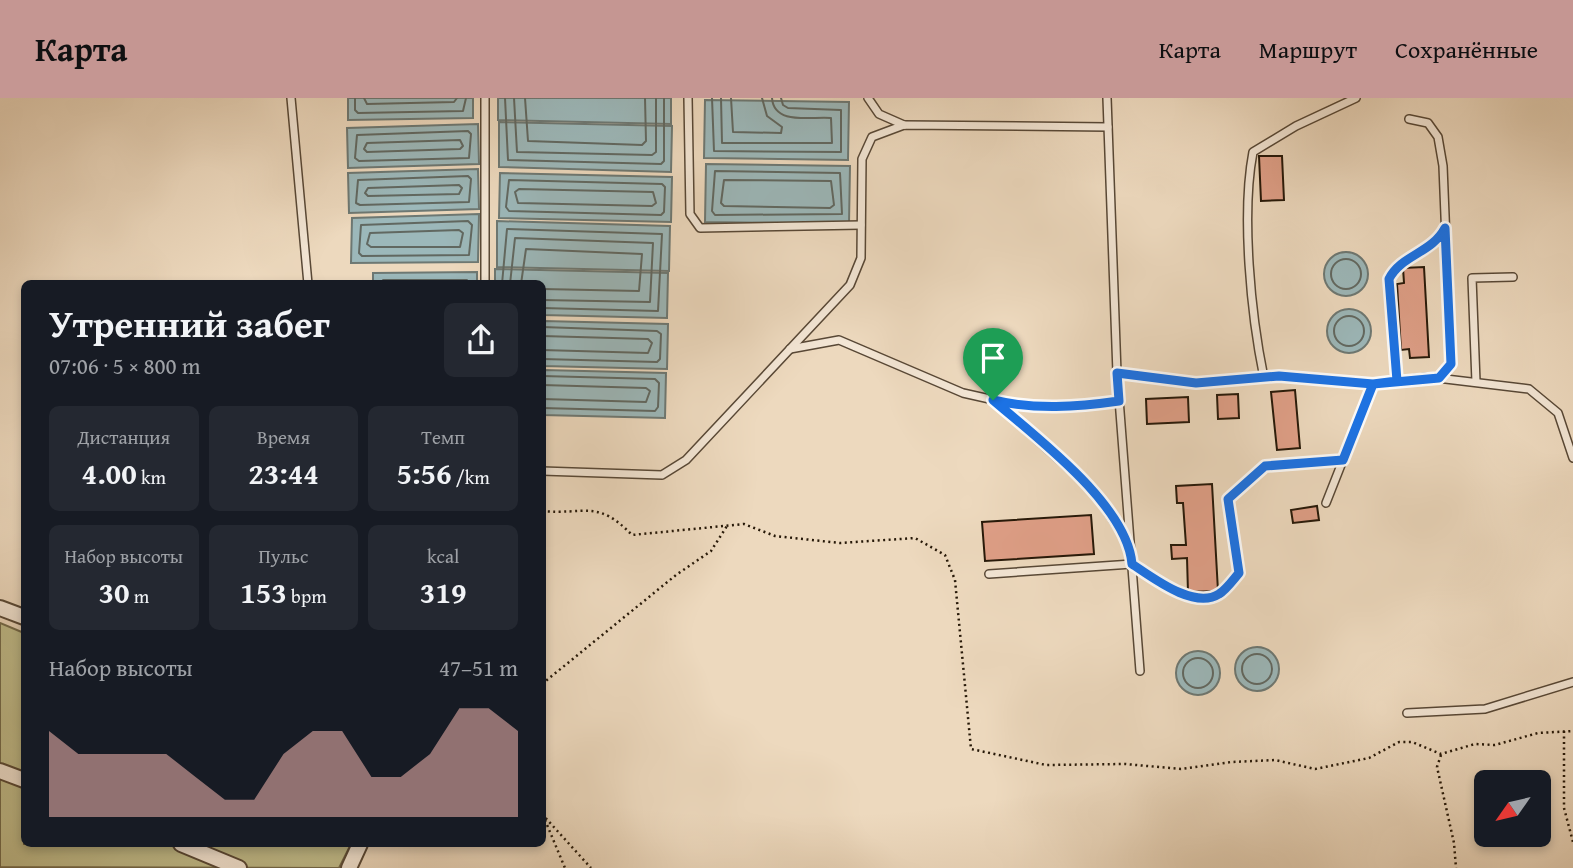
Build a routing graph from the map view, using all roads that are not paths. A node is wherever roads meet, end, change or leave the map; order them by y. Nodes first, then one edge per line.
1 (291, 98) edge
2 (485, 98) edge
3 (688, 98) edge
4 (868, 98) edge
5 (1107, 98) edge
6 (1356, 98) edge
7 (1409, 119) dead end
8 (904, 125) junction
9 (1108, 127) junction
10 (861, 225) junction
11 (1445, 228) junction
12 (1513, 277) dead end
13 (308, 280) edge
14 (485, 280) edge
15 (789, 350) junction
16 (1117, 373) junction
17 (1264, 377) junction
18 (1439, 378) junction
19 (1397, 381) junction
20 (1476, 382) junction
21 (1373, 384) junction
22 (993, 400) junction
23 (1119, 401) junction
24 (1573, 458) edge
25 (1343, 460) junction
26 (546, 471) edge
27 (1326, 503) dead end
28 (1130, 546) junction
29 (1132, 564) junction
30 (989, 574) dead end
31 (0, 608) edge
32 (21, 616) edge
33 (1140, 671) dead end
34 (1573, 682) edge
35 (1407, 713) dead end
36 (0, 771) edge
37 (21, 779) edge
38 (188, 847) edge
39 (359, 847) edge
40 (239, 868) edge
41 (349, 868) edge

1 - 13 lane
2 - 14 lane
3 - 10 lane
4 - 8 lane
5 - 9 lane
6 - 17 lane
7 - 11 lane
8 - 9 lane
8 - 10 lane
9 - 16 lane
10 - 15 lane
11 - 18 lane
11 - 19 lane
12 - 20 lane
15 - 22 lane
15 - 26 lane
16 - 17 lane
16 - 23 lane
17 - 21 lane
18 - 19 lane
18 - 20 lane
19 - 21 lane
20 - 24 lane
21 - 25 lane
22 - 23 lane
22 - 28 lane
23 - 28 lane
25 - 27 lane
25 - 29 lane
28 - 29 lane
29 - 30 lane
29 - 33 lane
31 - 32 street
34 - 35 lane
36 - 37 street
38 - 40 street
39 - 41 street

